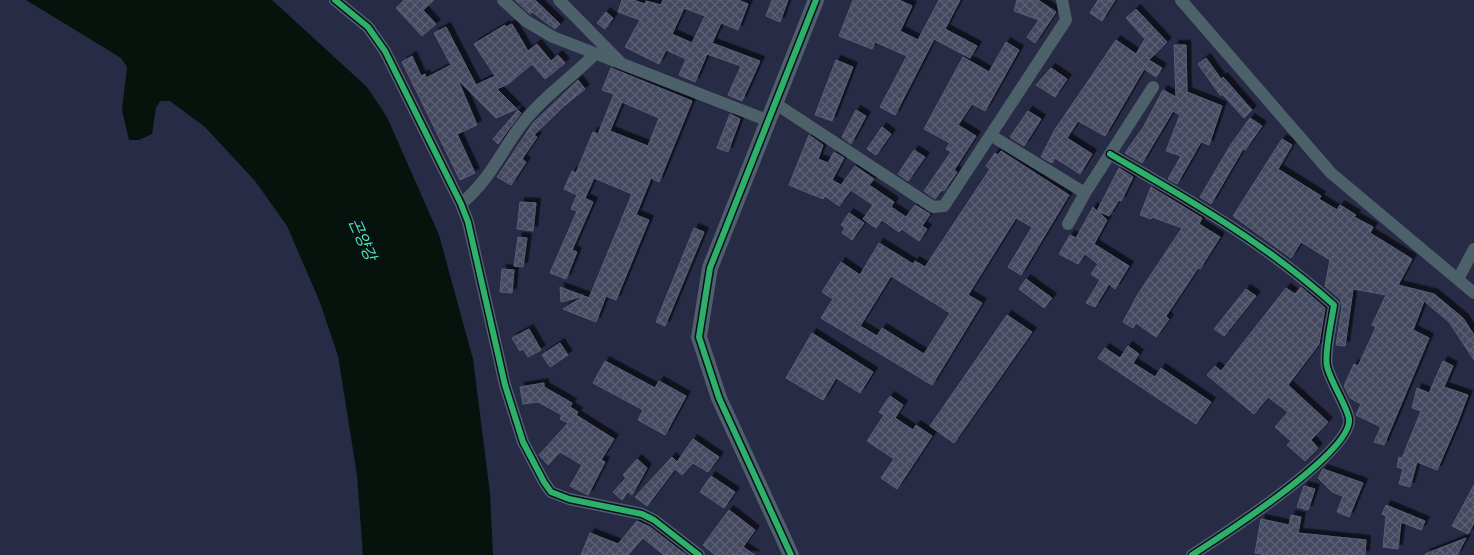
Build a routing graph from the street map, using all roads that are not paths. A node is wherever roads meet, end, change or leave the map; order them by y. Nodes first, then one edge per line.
1 (335, 0) edge
2 (503, 0) edge
3 (559, 0) edge
4 (816, 0) edge
5 (1062, 0) edge
6 (1181, 0) edge
7 (594, 55) junction
8 (619, 61) junction
9 (1153, 87) dead end
10 (776, 104) junction
11 (769, 121) junction
12 (992, 136) junction
13 (1110, 154) junction
14 (1085, 193) junction
15 (462, 204) junction
16 (1068, 224) dead end
17 (1474, 250) edge
18 (1458, 279) junction
19 (1474, 292) edge
20 (699, 555) edge
21 (791, 555) edge
22 (1192, 555) edge

1 - 15 street
2 - 7 street
3 - 8 street
4 - 10 street
5 - 12 street
6 - 18 street
7 - 8 street
7 - 15 street
8 - 11 street
9 - 13 street
10 - 11 street
10 - 12 street
11 - 21 street
12 - 14 street
13 - 14 street
13 - 22 street
14 - 16 street
15 - 20 street
17 - 18 street
18 - 19 street

